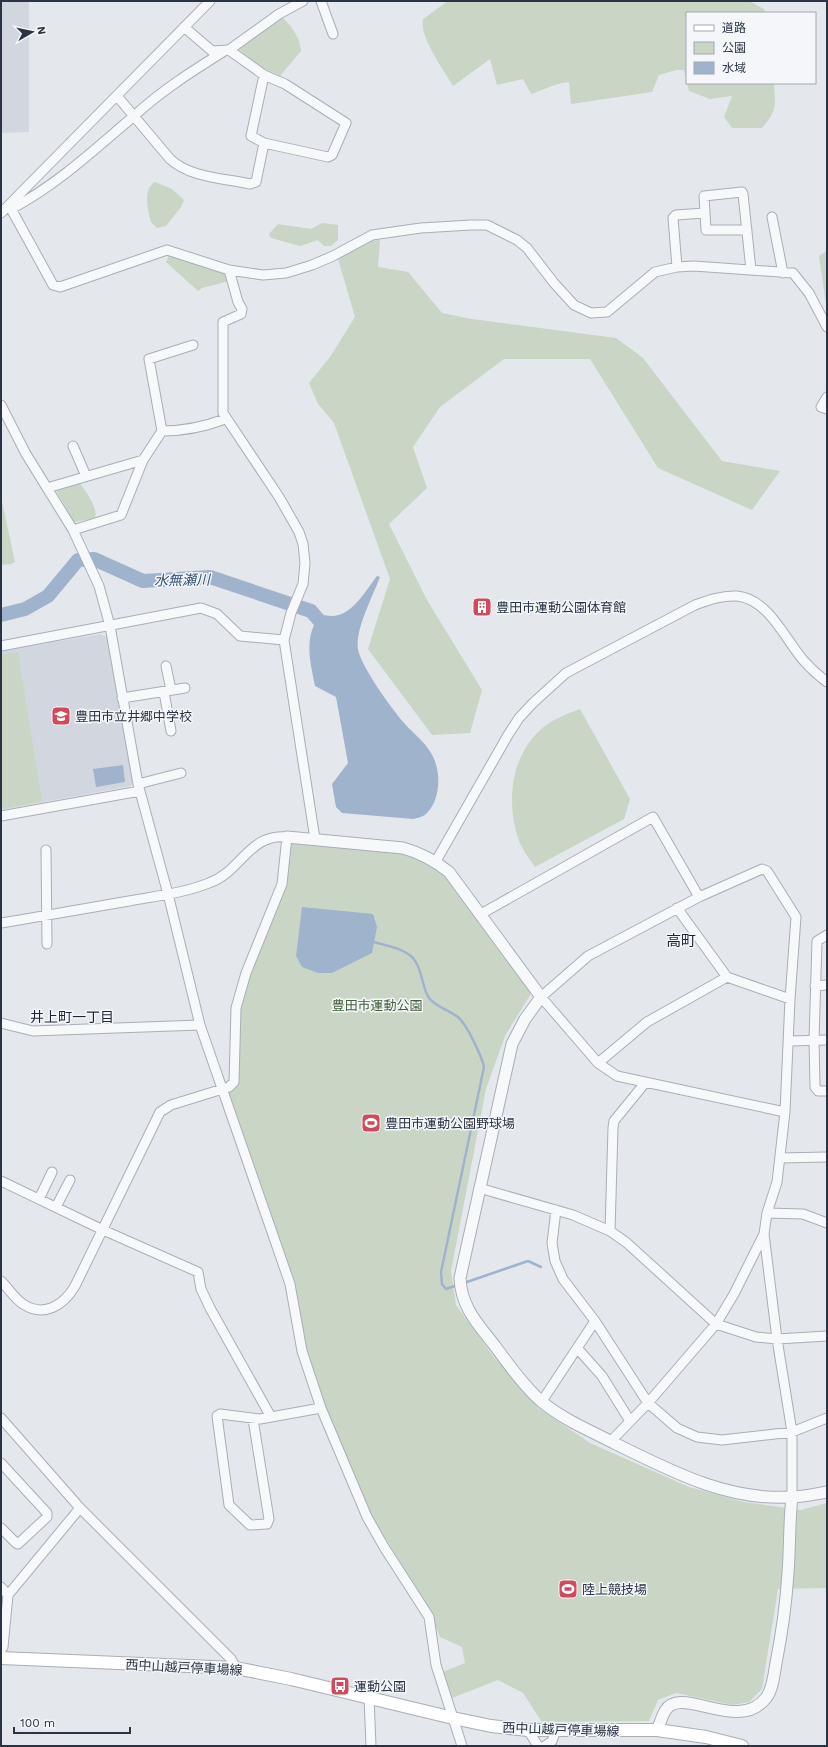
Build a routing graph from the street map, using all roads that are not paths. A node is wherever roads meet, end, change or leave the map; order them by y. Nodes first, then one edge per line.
1 (210, 1) edge
2 (303, 1) edge
3 (321, 1) edge
4 (184, 27) junction
5 (333, 34) dead end
6 (227, 50) junction
7 (264, 75) junction
8 (117, 96) junction
9 (134, 116) junction
10 (264, 144) junction
11 (11, 206) junction
12 (1, 213) edge
13 (704, 213) junction
14 (772, 217) dead end
15 (747, 230) junction
16 (677, 267) junction
17 (230, 270) junction
18 (751, 270) junction
19 (783, 273) junction
20 (827, 327) edge
21 (193, 345) dead end
22 (827, 397) edge
23 (1, 405) edge
24 (827, 409) edge
25 (225, 419) junction
26 (162, 431) junction
27 (73, 446) dead end
28 (143, 460) junction
29 (86, 476) junction
30 (47, 488) junction
31 (73, 530) junction
32 (110, 626) junction
33 (284, 640) junction
34 (1, 646) edge
35 (166, 666) dead end
36 (827, 682) edge
37 (186, 688) dead end
38 (168, 691) junction
39 (122, 698) junction
40 (171, 731) dead end
41 (181, 773) dead end
42 (139, 787) junction
43 (1, 816) edge
44 (287, 837) junction
45 (315, 839) junction
46 (46, 850) dead end
47 (436, 861) junction
48 (168, 894) junction
49 (699, 897) junction
50 (677, 908) junction
51 (481, 914) junction
52 (47, 915) junction
53 (1, 923) edge
54 (827, 935) edge
55 (47, 944) dead end
56 (727, 978) junction
57 (827, 985) edge
58 (815, 986) junction
59 (541, 996) junction
60 (790, 999) junction
61 (1, 1023) edge
62 (200, 1025) junction
63 (814, 1040) junction
64 (827, 1040) edge
65 (789, 1041) junction
66 (598, 1062) junction
67 (645, 1083) junction
68 (224, 1089) junction
69 (827, 1091) edge
70 (785, 1112) junction
71 (827, 1157) edge
72 (780, 1158) junction
73 (52, 1172) dead end
74 (70, 1180) dead end
75 (1, 1181) edge
76 (479, 1188) junction
77 (39, 1199) junction
78 (56, 1208) junction
79 (556, 1210) junction
80 (767, 1213) junction
81 (827, 1223) edge
82 (102, 1230) junction
83 (610, 1231) junction
84 (764, 1234) junction
85 (1, 1281) edge
86 (595, 1321) junction
87 (716, 1324) junction
88 (827, 1336) edge
89 (777, 1338) junction
90 (578, 1348) junction
91 (542, 1402) junction
92 (648, 1403) junction
93 (320, 1408) junction
94 (271, 1417) junction
95 (827, 1418) edge
96 (253, 1419) junction
97 (630, 1421) junction
98 (3, 1425) edge
99 (792, 1432) junction
100 (611, 1441) junction
101 (1, 1463) edge
102 (827, 1492) edge
103 (792, 1498) junction
104 (80, 1508) junction
105 (1, 1528) edge
106 (1, 1587) edge
107 (8, 1595) junction
108 (1, 1650) edge
109 (1, 1658) edge
110 (236, 1668) junction
111 (369, 1697) junction
112 (453, 1718) junction
113 (528, 1730) junction
114 (556, 1730) junction
115 (658, 1730) junction
116 (371, 1746) edge
117 (462, 1746) edge
118 (538, 1746) edge
119 (545, 1746) edge
120 (742, 1746) edge

1 - 4 street
2 - 6 street
3 - 5 street
4 - 6 street
4 - 8 street
6 - 7 street
6 - 9 street
7 - 10 street
7 - 10 street
8 - 9 street
8 - 11 street
9 - 10 street
9 - 11 street
11 - 12 street
11 - 17 street
13 - 15 street
13 - 15 street
13 - 16 street
14 - 19 street
15 - 18 street
16 - 17 street
16 - 18 street
17 - 25 street
18 - 19 street
19 - 20 street
21 - 26 street
22 - 24 street
23 - 30 street
25 - 26 street
25 - 33 street
26 - 28 street
27 - 29 street
28 - 29 street
28 - 31 street
29 - 30 street
30 - 31 street
31 - 32 street
32 - 33 street
32 - 34 street
32 - 39 street
33 - 45 street
35 - 38 street
36 - 47 street
37 - 38 street
38 - 39 street
38 - 40 street
39 - 42 street
41 - 42 street
42 - 43 street
42 - 48 street
44 - 45 street
44 - 48 street
44 - 68 street
45 - 47 street
46 - 52 street
47 - 51 street
48 - 52 street
48 - 62 street
49 - 50 street
49 - 51 street
49 - 60 street
50 - 56 street
50 - 59 street
51 - 59 street
52 - 53 street
52 - 55 street
54 - 58 street
56 - 60 street
56 - 66 street
57 - 58 street
58 - 63 street
59 - 66 street
59 - 76 street
60 - 65 street
61 - 62 street
62 - 68 street
63 - 64 street
63 - 65 street
63 - 69 street
65 - 70 street
66 - 67 street
67 - 70 street
67 - 83 street
68 - 82 street
68 - 93 street
70 - 72 street
71 - 72 street
72 - 80 street
73 - 77 street
74 - 78 street
75 - 77 street
76 - 79 street
76 - 91 street
77 - 78 street
78 - 82 street
79 - 83 street
79 - 86 street
80 - 81 street
80 - 84 street
82 - 85 street
82 - 94 street
83 - 87 street
84 - 87 street
84 - 89 street
86 - 90 street
86 - 92 street
87 - 89 street
87 - 92 street
88 - 89 street
89 - 99 street
90 - 91 street
90 - 97 street
91 - 100 street
92 - 97 street
92 - 99 street
93 - 94 street
93 - 112 street
94 - 96 street
95 - 99 street
96 - 96 street
97 - 100 street
98 - 104 street
99 - 103 street
100 - 103 street
101 - 105 street
102 - 103 street
103 - 115 street
104 - 107 street
104 - 110 street
106 - 107 street
107 - 108 street
109 - 110 main road, 西中山越戸停車場線
110 - 111 main road, 西中山越戸停車場線
111 - 112 main road, 西中山越戸停車場線
111 - 116 street
112 - 113 main road, 西中山越戸停車場線
112 - 117 street
113 - 114 main road, 西中山越戸停車場線
113 - 118 street
114 - 115 main road, 西中山越戸停車場線
114 - 119 street
115 - 120 main road, 西中山越戸停車場線

